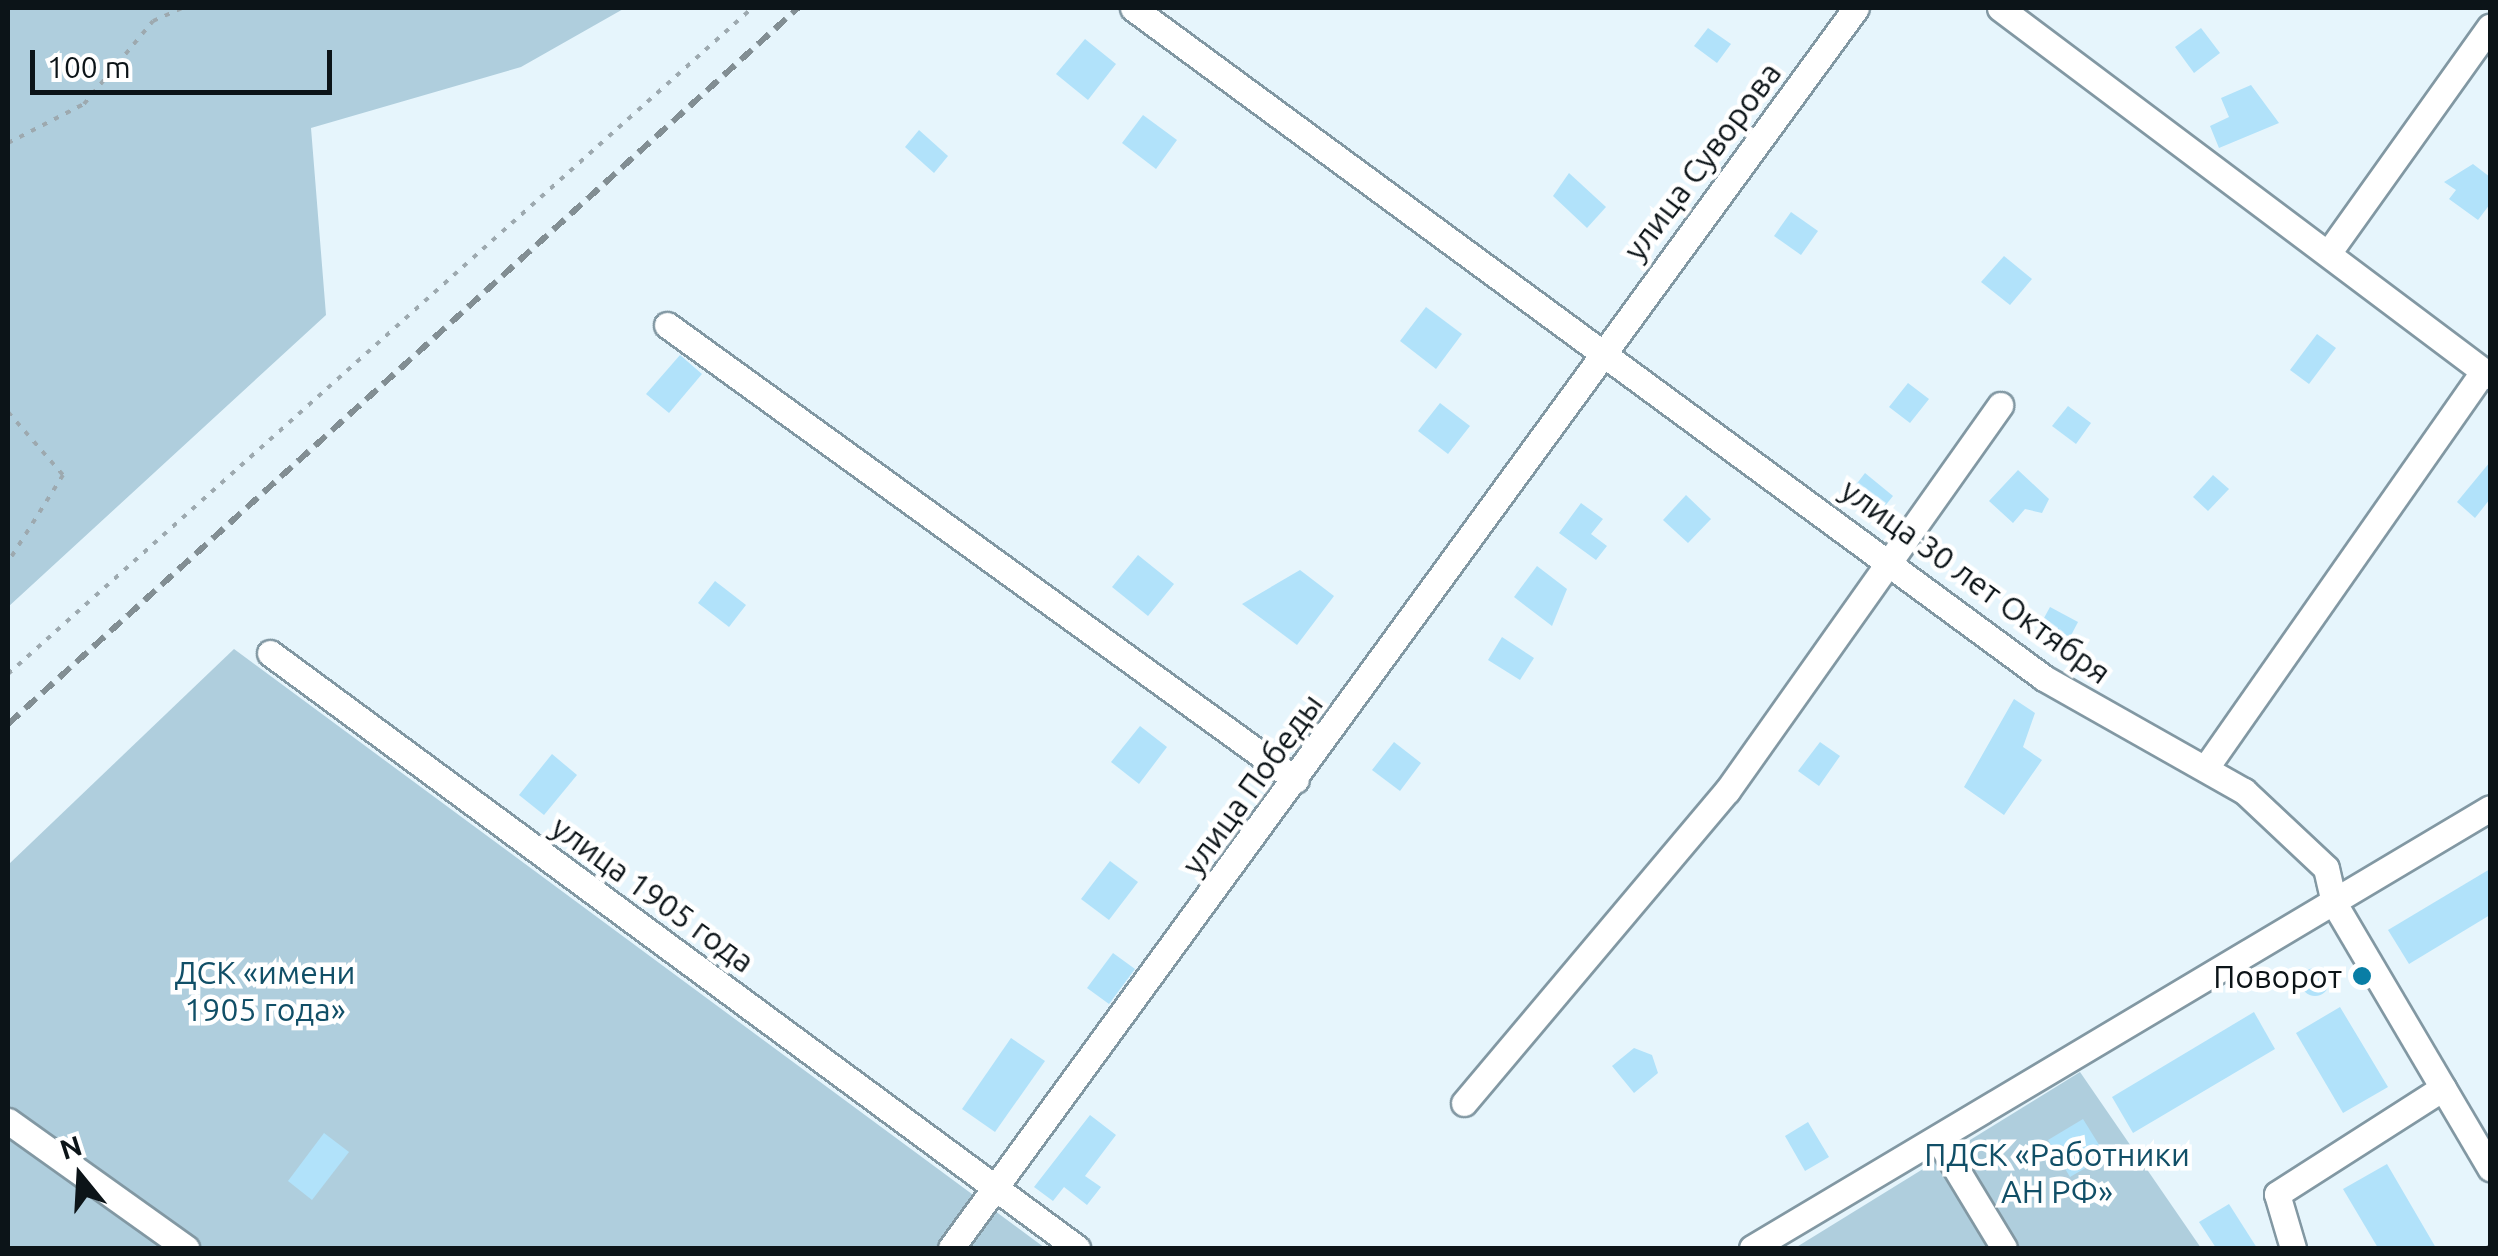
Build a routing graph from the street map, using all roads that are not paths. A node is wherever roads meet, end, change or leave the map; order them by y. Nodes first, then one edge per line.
1 (1133, 8) edge
2 (1856, 8) edge
3 (2000, 8) edge
4 (2490, 26) edge
5 (2329, 252) junction
6 (667, 325) dead end
7 (1600, 352) junction
8 (2488, 374) edge
9 (2000, 405) dead end
10 (1889, 564) junction
11 (270, 653) dead end
12 (2208, 766) junction
13 (1296, 780) junction
14 (2490, 808) edge
15 (2334, 903) junction
16 (2443, 1088) junction
17 (1464, 1103) dead end
18 (8, 1121) edge
19 (1938, 1138) junction
20 (2490, 1168) edge
21 (996, 1188) junction
22 (186, 1248) edge
23 (951, 1248) edge
24 (1078, 1248) edge
25 (1752, 1248) edge
26 (2004, 1248) edge
27 (2293, 1248) edge

1 - 7 street, улица 30 лет Октября
2 - 7 street, улица Суворова
3 - 5 street
4 - 5 street
5 - 8 street
6 - 13 street
7 - 10 street, улица 30 лет Октября
7 - 13 street, улица Победы
8 - 12 street
9 - 10 street
10 - 12 street, улица 30 лет Октября
10 - 17 street
11 - 21 street, улица 1905 года
12 - 15 street, улица 30 лет Октября
13 - 21 street, улица Победы
14 - 15 street
15 - 16 street, улица 30 лет Октября
15 - 19 street
16 - 20 street, улица 30 лет Октября
16 - 27 street
18 - 22 street
19 - 25 street
19 - 26 street
21 - 23 street, улица Победы
21 - 24 street, улица 1905 года

